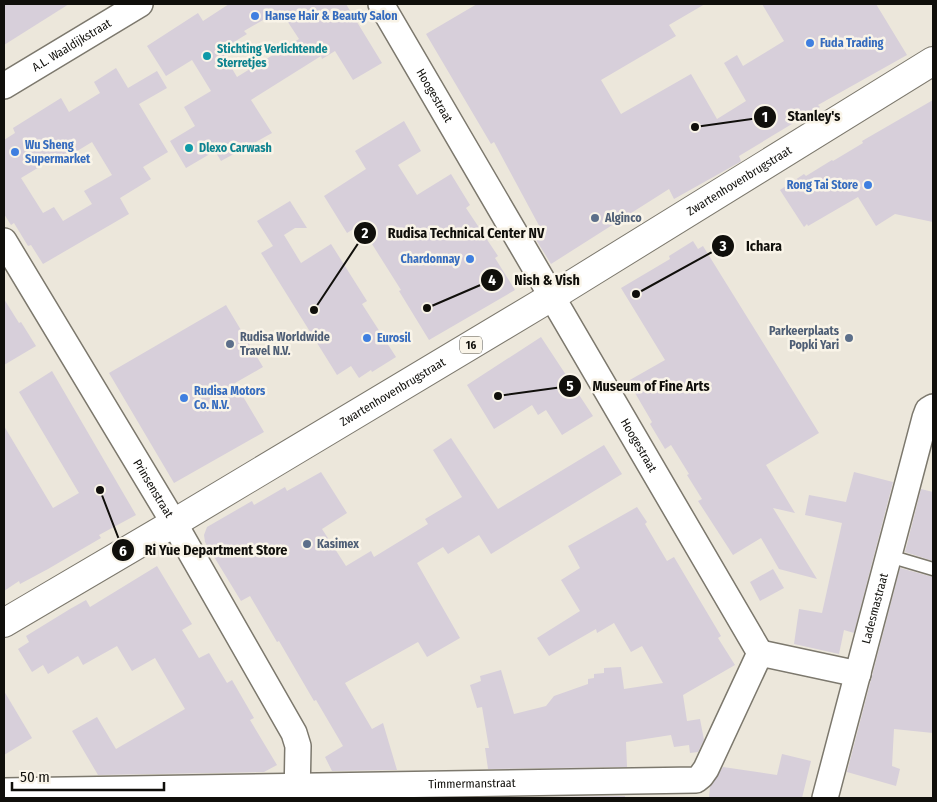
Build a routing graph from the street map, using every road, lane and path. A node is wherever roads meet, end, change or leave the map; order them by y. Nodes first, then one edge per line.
1 (140, 4) edge
2 (381, 4) edge
3 (933, 61) edge
4 (4, 86) edge
5 (4, 241) edge
6 (553, 296) junction
7 (929, 412) edge
8 (174, 523) junction
9 (889, 556) junction
10 (933, 569) edge
11 (4, 623) edge
12 (760, 653) junction
13 (858, 674) junction
14 (4, 791) edge
15 (298, 792) edge
16 (825, 798) edge

1 - 4 street, A.L. Waaldijkstraat
2 - 6 street, Hoogestraat
3 - 6 main road, Zwartenhovenbrugstraat / 16
5 - 8 street, Prinsenstraat
6 - 8 main road, Zwartenhovenbrugstraat / 16
6 - 12 street, Hoogestraat
7 - 9 street, Ladesmastraat
8 - 11 main road, Zwartenhovenbrugstraat / 16
8 - 15 street, Prinsenstraat
9 - 10 lane
9 - 13 street, Ladesmastraat
12 - 13 street
12 - 15 street, Timmermanstraat
13 - 16 street, Ladesmastraat
14 - 15 street, Timmermanstraat

